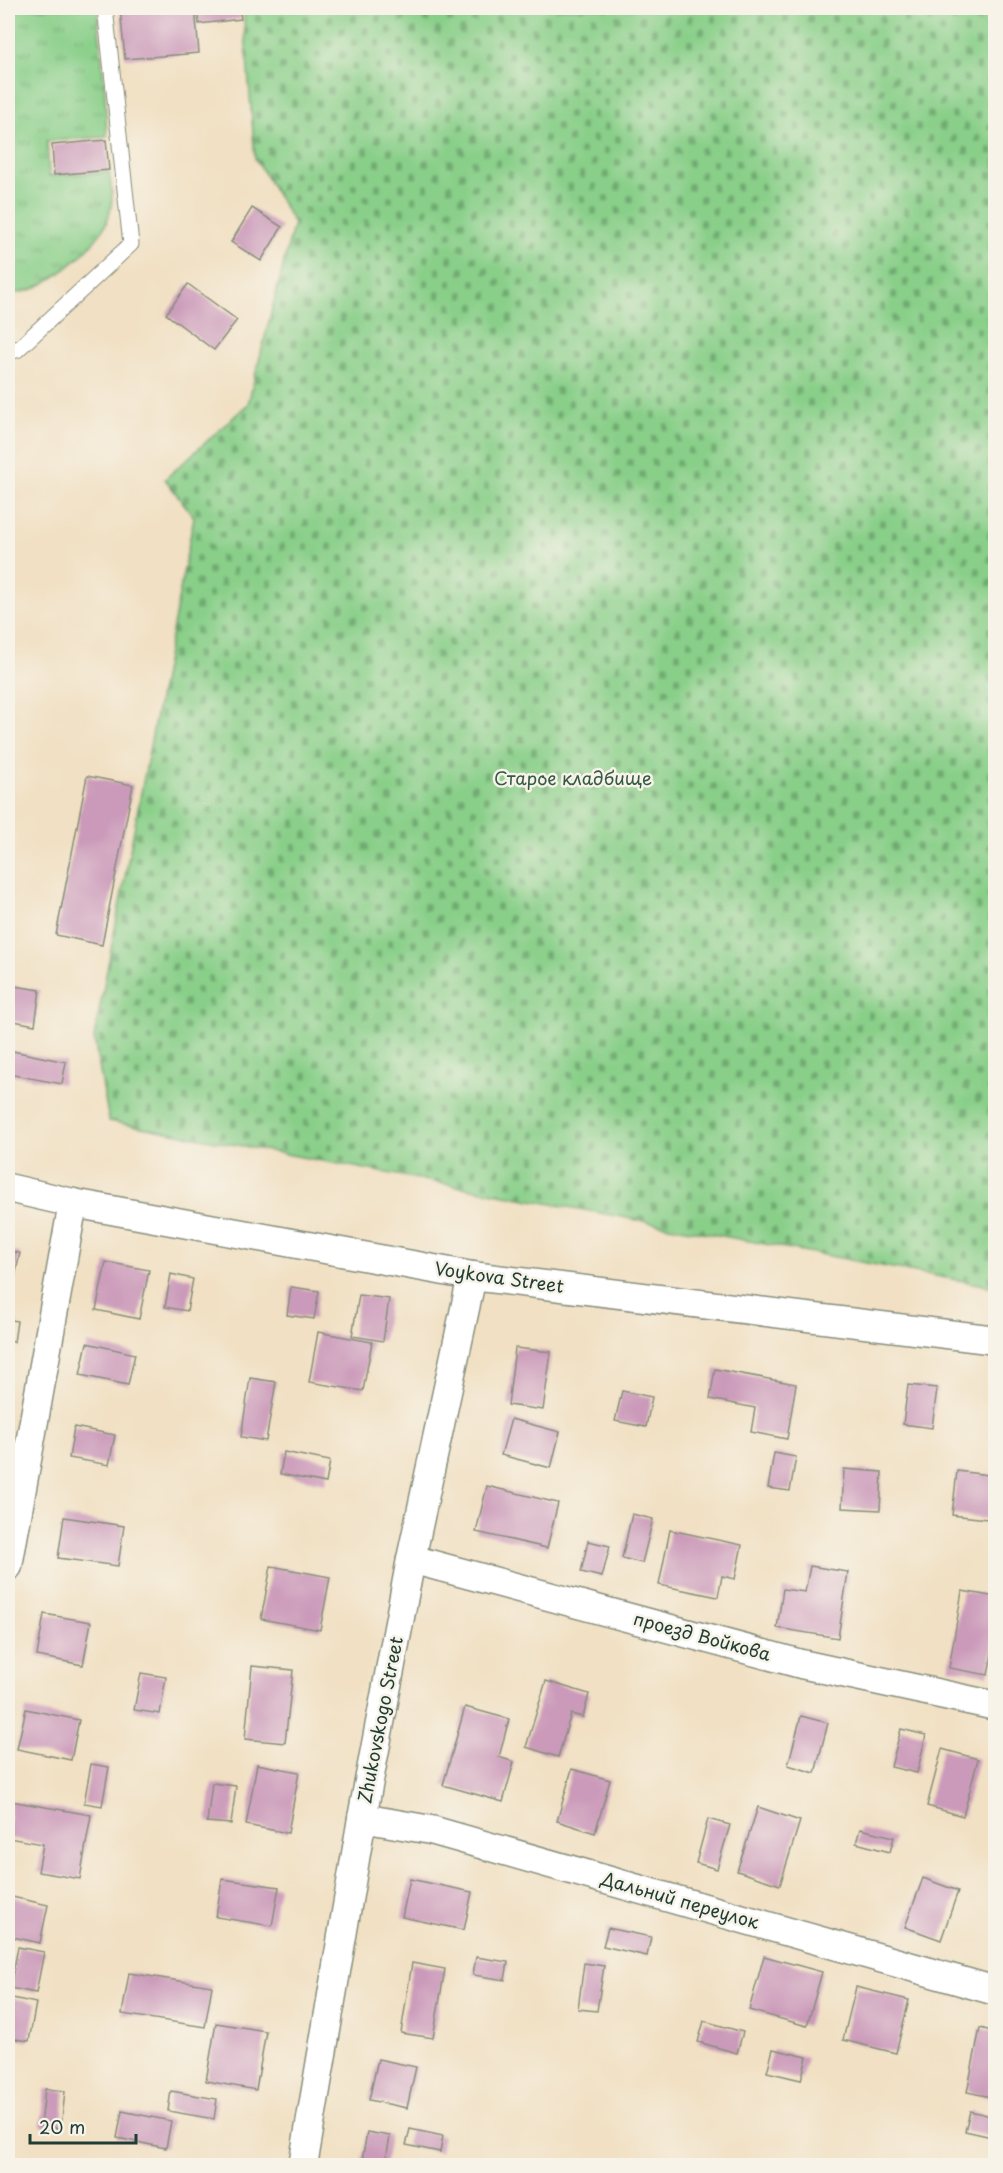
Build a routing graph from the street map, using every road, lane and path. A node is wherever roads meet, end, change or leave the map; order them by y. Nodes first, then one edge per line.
1 (105, 8) edge
2 (8, 352) edge
3 (8, 1188) edge
4 (73, 1203) junction
5 (472, 1276) junction
6 (996, 1340) edge
7 (411, 1559) junction
8 (8, 1566) edge
9 (996, 1706) edge
10 (362, 1818) junction
11 (996, 1991) edge
12 (303, 2166) edge

1 - 2 lane
3 - 4 street, Voykova Street
4 - 5 street, Voykova Street
4 - 8 street
5 - 6 street, Voykova Street
5 - 7 street, Zhukovskogo Street
7 - 9 street, проезд Войкова
7 - 10 street, Zhukovskogo Street
10 - 11 street, Дальний переулок
10 - 12 street, Zhukovskogo Street

